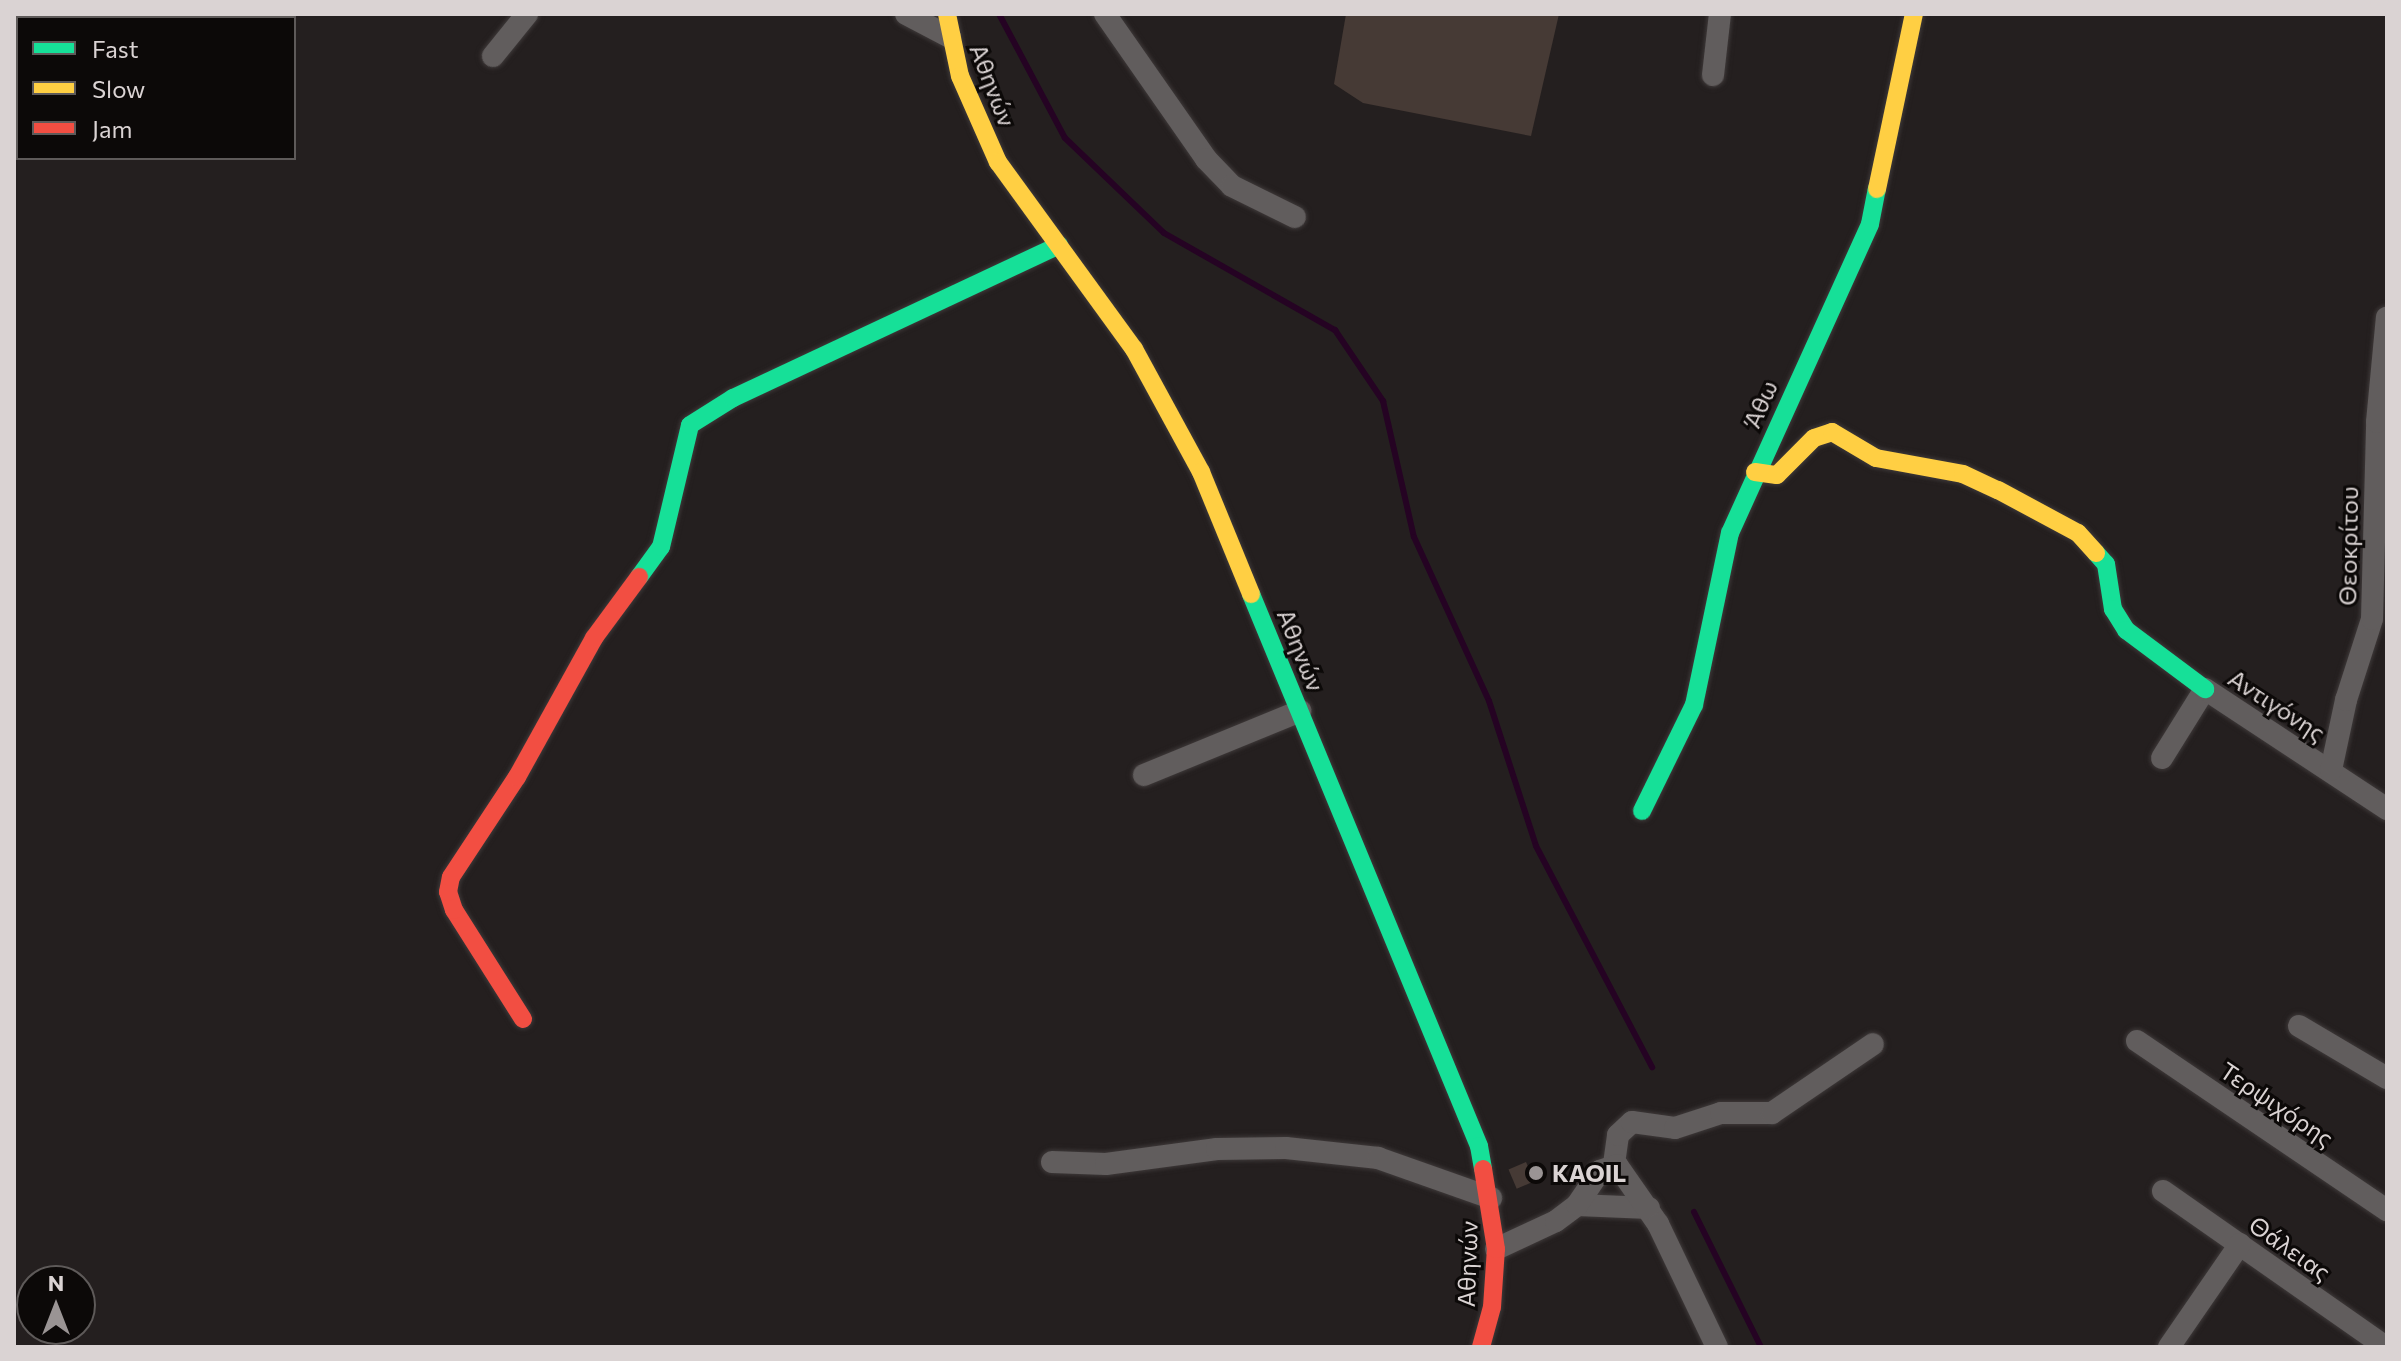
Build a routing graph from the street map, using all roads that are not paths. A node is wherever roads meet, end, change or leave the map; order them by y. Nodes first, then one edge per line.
1 (527, 14) edge
2 (906, 14) edge
3 (1105, 14) edge
4 (1720, 14) edge
5 (1914, 14) edge
6 (948, 25) edge
7 (493, 56) dead end
8 (1713, 75) dead end
9 (1295, 217) dead end
10 (1059, 245) junction
11 (2387, 317) edge
12 (2383, 406) edge
13 (1755, 472) junction
14 (2205, 689) junction
15 (1300, 711) junction
16 (2162, 758) dead end
17 (2331, 770) junction
18 (1144, 775) dead end
19 (2387, 809) edge
20 (1642, 811) dead end
21 (523, 1019) dead end
22 (2299, 1026) dead end
23 (2137, 1041) dead end
24 (1873, 1044) dead end
25 (2387, 1078) edge
26 (1052, 1162) dead end
27 (1614, 1164) junction
28 (2163, 1191) dead end
29 (1491, 1198) junction
30 (1577, 1205) junction
31 (1649, 1208) junction
32 (2387, 1210) edge
33 (2240, 1244) junction
34 (1496, 1249) junction
35 (1712, 1345) edge
36 (1481, 1347) edge
37 (2169, 1347) edge
38 (2386, 1347) edge

1 - 7 street
2 - 6 street
3 - 9 street
4 - 8 street
5 - 13 street, Άθω
6 - 10 street, Αθηνών
10 - 15 street, Αθηνών
10 - 21 street
11 - 12 street, Θεοκρίτου
12 - 17 street, Θεοκρίτου
13 - 14 street
13 - 20 street, Άθω
14 - 16 street, Αντιγόνης
14 - 17 street, Αντιγόνης
15 - 18 street
15 - 29 street, Αθηνών
17 - 19 street, Αντιγόνης
22 - 25 street
23 - 32 street, Τερψιχόρης
24 - 27 street
26 - 29 street
27 - 30 street
27 - 31 street
28 - 33 street, Θάλειας
29 - 34 street, Αθηνών
30 - 31 street
30 - 34 street
31 - 35 street
33 - 37 street
33 - 38 street, Θάλειας
34 - 36 street, Αθηνών

